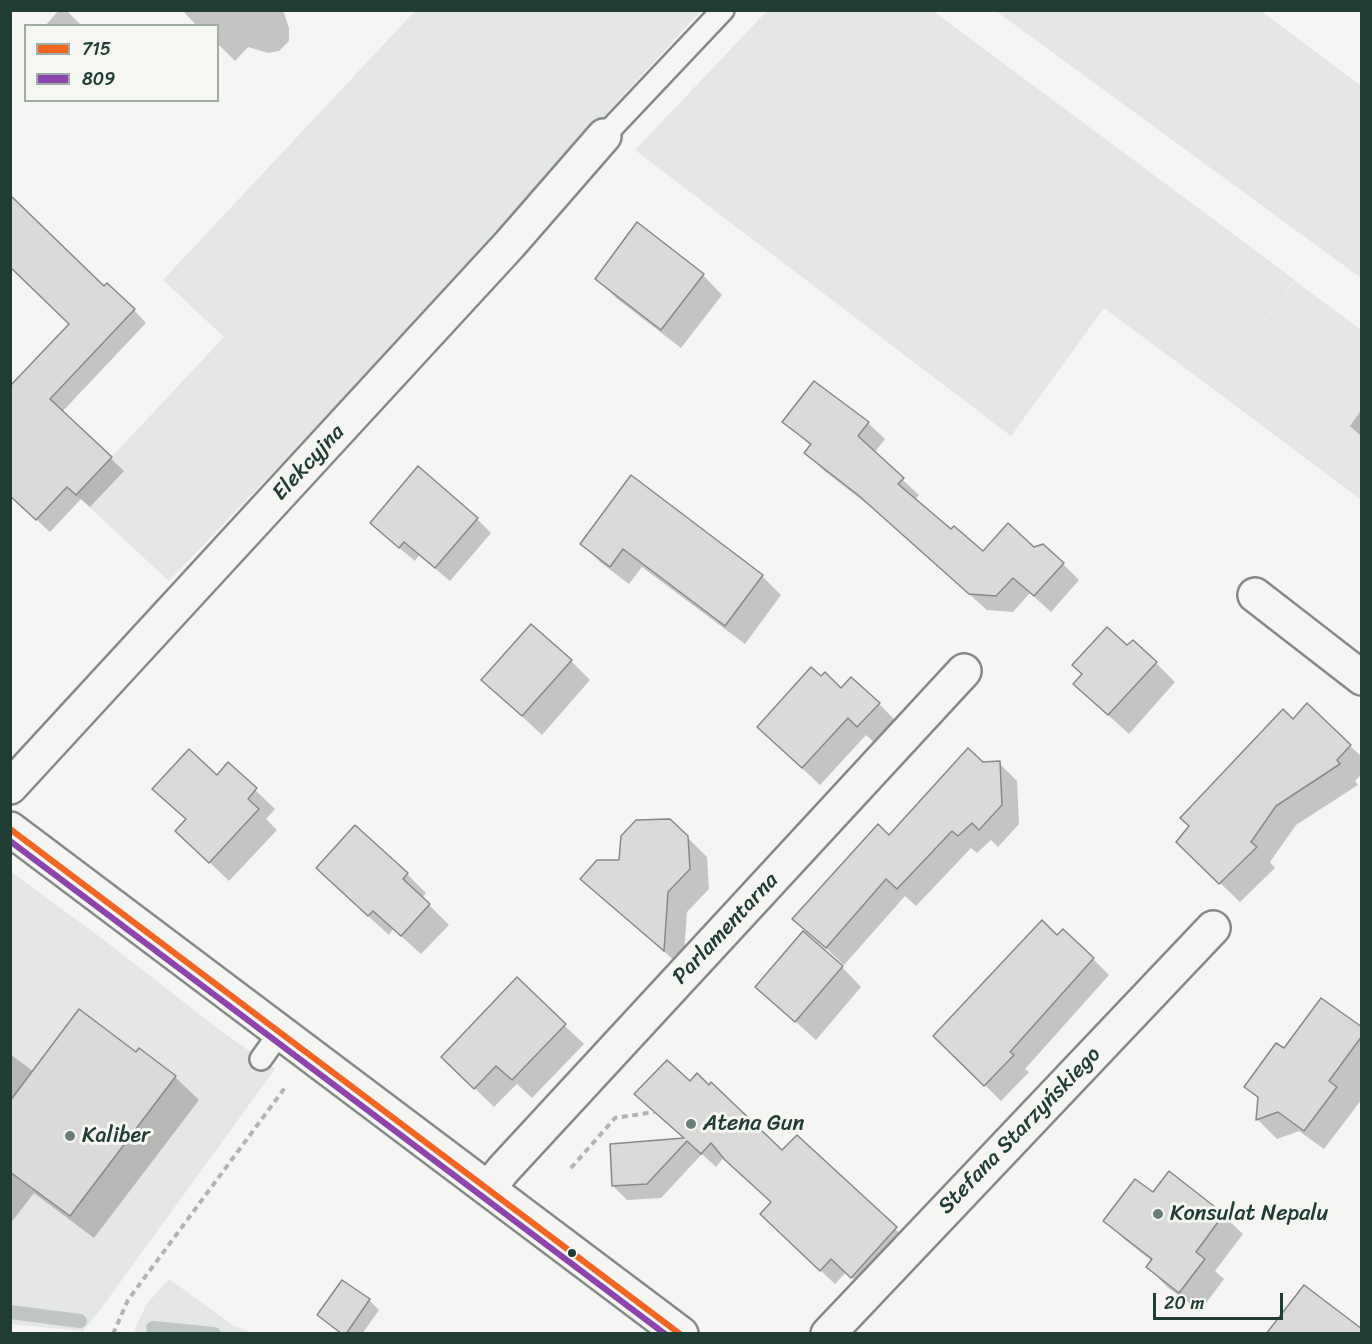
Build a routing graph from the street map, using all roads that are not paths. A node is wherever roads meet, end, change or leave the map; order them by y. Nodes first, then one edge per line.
1 (723, 10) edge
2 (604, 136) joint
3 (1255, 595) dead end
4 (964, 671) dead end
5 (1362, 678) edge
6 (10, 787) edge
7 (10, 829) edge
8 (1213, 928) dead end
9 (281, 1031) junction
10 (261, 1059) dead end
11 (489, 1188) junction
12 (681, 1334) edge
13 (828, 1334) edge

1 - 2 lane
2 - 6 street, Elekcyjna
3 - 5 street
4 - 11 street, Parlamentarna
7 - 9 street
8 - 13 street, Stefana Starzyńskiego
9 - 10 lane
9 - 11 street
11 - 12 street

